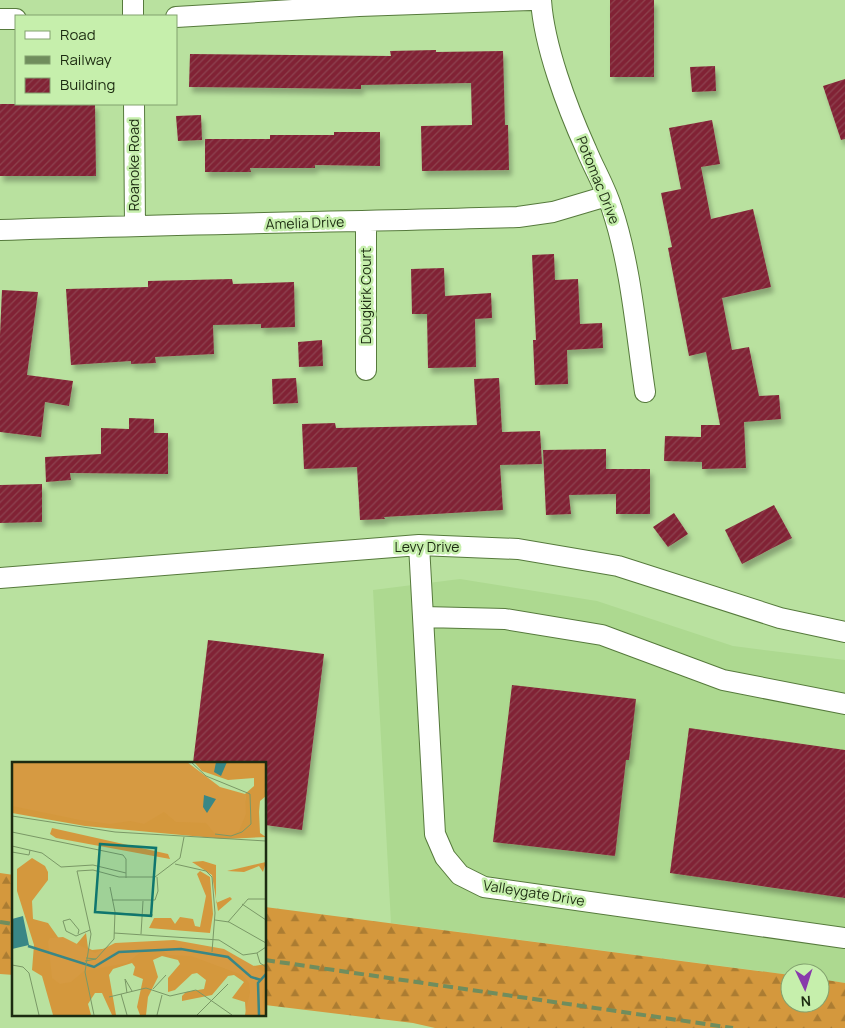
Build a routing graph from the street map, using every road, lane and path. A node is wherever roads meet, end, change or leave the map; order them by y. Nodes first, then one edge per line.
1 (133, 0) edge
2 (531, 0) edge
3 (541, 0) edge
4 (134, 15) edge
5 (178, 17) edge
6 (0, 19) edge
7 (15, 19) edge
8 (134, 105) edge
9 (607, 196) junction
10 (366, 221) junction
11 (135, 226) junction
12 (0, 230) edge
13 (366, 370) dead end
14 (646, 392) dead end
15 (419, 545) junction
16 (0, 578) edge
17 (423, 617) junction
18 (845, 632) edge
19 (845, 704) edge
20 (845, 938) edge

1 - 4 street
2 - 5 street
3 - 9 street, Potomac Drive
6 - 7 street
8 - 11 street, Roanoke Road
9 - 10 street, Amelia Drive
9 - 14 street, Potomac Drive
10 - 11 street, Amelia Drive
10 - 13 street, Dougkirk Court
11 - 12 street, Amelia Drive
15 - 16 street, Levy Drive
15 - 17 street, Valleygate Drive
15 - 18 street, Levy Drive
17 - 19 street
17 - 20 street, Valleygate Drive

